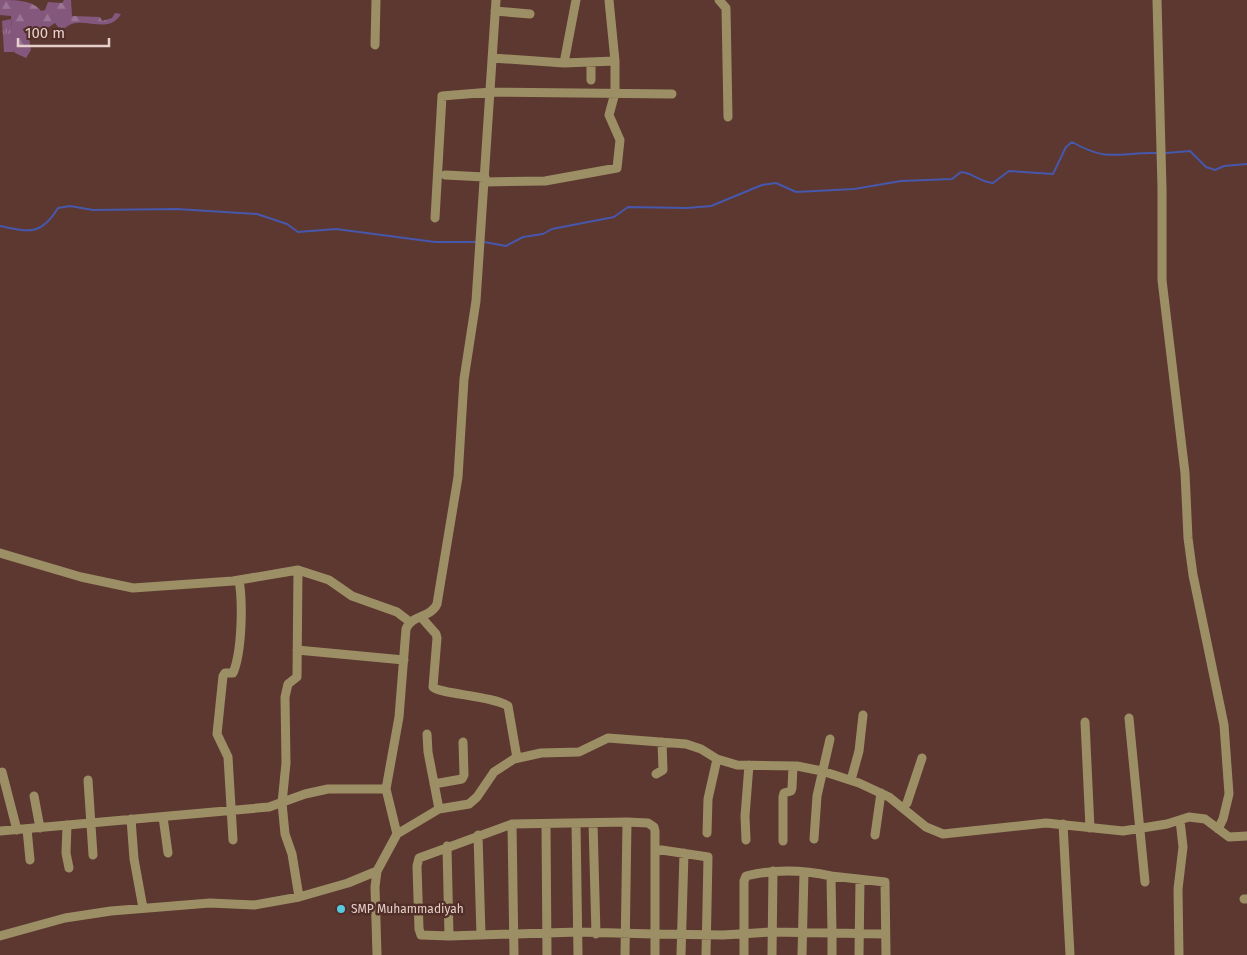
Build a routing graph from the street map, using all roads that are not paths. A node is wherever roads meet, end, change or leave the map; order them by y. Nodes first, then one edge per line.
1 (376, 0) edge
2 (496, 0) edge
3 (576, 0) edge
4 (609, 0) edge
5 (718, 0) edge
6 (1158, 0) edge
7 (495, 11) junction
8 (530, 14) dead end
9 (375, 45) dead end
10 (492, 58) junction
11 (615, 61) junction
12 (564, 63) junction
13 (591, 63) junction
14 (592, 80) dead end
15 (491, 92) junction
16 (615, 93) junction
17 (672, 94) dead end
18 (728, 117) dead end
19 (445, 175) dead end
20 (484, 180) junction
21 (435, 218) dead end
22 (0, 553) edge
23 (298, 570) junction
24 (239, 580) junction
25 (421, 617) junction
26 (410, 622) junction
27 (297, 650) junction
28 (404, 660) junction
29 (863, 715) dead end
30 (1129, 718) dead end
31 (1085, 722) dead end
32 (427, 734) dead end
33 (830, 739) dead end
34 (463, 742) dead end
35 (662, 742) junction
36 (517, 758) junction
37 (922, 758) dead end
38 (717, 759) junction
39 (749, 765) junction
40 (793, 766) junction
41 (823, 767) junction
42 (2, 772) dead end
43 (656, 774) dead end
44 (852, 776) junction
45 (88, 780) dead end
46 (434, 784) junction
47 (386, 789) junction
48 (881, 793) junction
49 (34, 796) dead end
50 (282, 804) junction
51 (905, 806) junction
52 (439, 809) junction
53 (232, 811) junction
54 (163, 817) junction
55 (131, 819) junction
56 (1180, 820) junction
57 (92, 822) junction
58 (627, 822) junction
59 (576, 823) junction
60 (593, 823) junction
61 (512, 824) junction
62 (546, 824) junction
63 (1063, 824) junction
64 (1221, 824) junction
65 (66, 825) junction
66 (40, 828) junction
67 (1090, 828) junction
68 (1142, 828) junction
69 (27, 829) junction
70 (17, 830) junction
71 (0, 831) edge
72 (707, 833) dead end
73 (397, 834) junction
74 (478, 835) junction
75 (875, 835) dead end
76 (1247, 836) edge
77 (233, 840) dead end
78 (746, 840) dead end
79 (814, 840) dead end
80 (783, 841) dead end
81 (447, 846) junction
82 (655, 849) junction
83 (168, 853) dead end
84 (684, 853) junction
85 (93, 855) dead end
86 (30, 860) dead end
87 (69, 868) dead end
88 (377, 871) junction
89 (773, 871) junction
90 (804, 872) junction
91 (831, 876) junction
92 (860, 880) junction
93 (1145, 882) dead end
94 (299, 897) junction
95 (143, 908) junction
96 (578, 932) junction
97 (772, 932) junction
98 (802, 932) junction
99 (547, 933) junction
100 (622, 933) junction
101 (682, 933) junction
102 (743, 933) junction
103 (860, 933) junction
104 (514, 934) junction
105 (596, 934) junction
106 (654, 934) junction
107 (707, 934) junction
108 (832, 934) junction
109 (886, 934) junction
110 (481, 935) junction
111 (0, 936) edge
112 (449, 936) junction
113 (377, 955) edge
114 (514, 955) edge
115 (547, 955) edge
116 (578, 955) edge
117 (620, 955) edge
118 (625, 955) edge
119 (655, 955) edge
120 (681, 955) edge
121 (706, 955) edge
122 (744, 955) edge
123 (772, 955) edge
124 (802, 955) edge
125 (832, 955) edge
126 (859, 955) edge
127 (886, 955) edge
128 (1070, 955) edge
129 (1179, 955) edge

1 - 9 street
2 - 7 street
3 - 12 street
4 - 11 street
5 - 18 street
6 - 64 street
7 - 8 street
7 - 10 street
10 - 12 street
10 - 15 street
11 - 13 street
11 - 16 street
12 - 13 street
13 - 14 street
15 - 16 street
15 - 20 street
15 - 21 street
16 - 17 street
16 - 20 street
19 - 20 street
20 - 25 street
22 - 24 street
23 - 24 street
23 - 26 street
23 - 27 street
24 - 53 street
25 - 26 street
25 - 36 street
26 - 28 street
27 - 28 street
27 - 50 street
28 - 47 street
29 - 44 street
30 - 68 street
31 - 67 street
32 - 46 street
33 - 41 street
34 - 46 street
35 - 36 street
35 - 38 street
35 - 43 street
36 - 52 street
37 - 51 street
38 - 39 street
38 - 72 street
39 - 40 street
39 - 78 street
40 - 41 street
40 - 80 street
41 - 44 street
41 - 79 street
42 - 70 street
44 - 48 street
45 - 57 street
46 - 52 street
47 - 50 street
47 - 73 street
48 - 51 street
48 - 75 street
49 - 66 street
50 - 53 street
50 - 94 street
51 - 63 street
52 - 73 street
53 - 54 street
53 - 77 street
54 - 55 street
54 - 83 street
55 - 57 street
55 - 95 street
56 - 64 street
56 - 68 street
56 - 129 street
57 - 65 street
57 - 85 street
58 - 60 street
58 - 82 street
58 - 100 street
59 - 60 street
59 - 62 street
59 - 96 street
60 - 105 street
61 - 62 street
61 - 74 street
61 - 104 street
62 - 99 street
63 - 67 street
63 - 128 street
64 - 76 street
65 - 66 street
65 - 87 street
66 - 69 street
67 - 68 street
68 - 93 street
69 - 70 street
69 - 86 street
70 - 71 street
73 - 88 street
74 - 81 street
74 - 110 street
81 - 112 street
81 - 112 street
82 - 84 street
82 - 106 street
84 - 101 street
84 - 107 street
88 - 94 street
88 - 113 street
89 - 90 street
89 - 97 street
89 - 102 street
90 - 91 street
90 - 98 street
91 - 92 street
91 - 108 street
92 - 103 street
92 - 109 street
94 - 95 street
95 - 111 street
96 - 99 street
96 - 105 street
96 - 116 street
97 - 98 street
97 - 102 street
97 - 123 street
98 - 108 street
98 - 124 street
99 - 104 street
99 - 115 street
100 - 105 street
100 - 106 street
100 - 117 street
100 - 118 street
101 - 106 street
101 - 107 street
101 - 120 street
102 - 107 street
102 - 122 street
103 - 108 street
103 - 109 street
103 - 126 street
104 - 110 street
104 - 114 street
106 - 119 street
107 - 121 street
108 - 125 street
109 - 127 street
110 - 112 street

